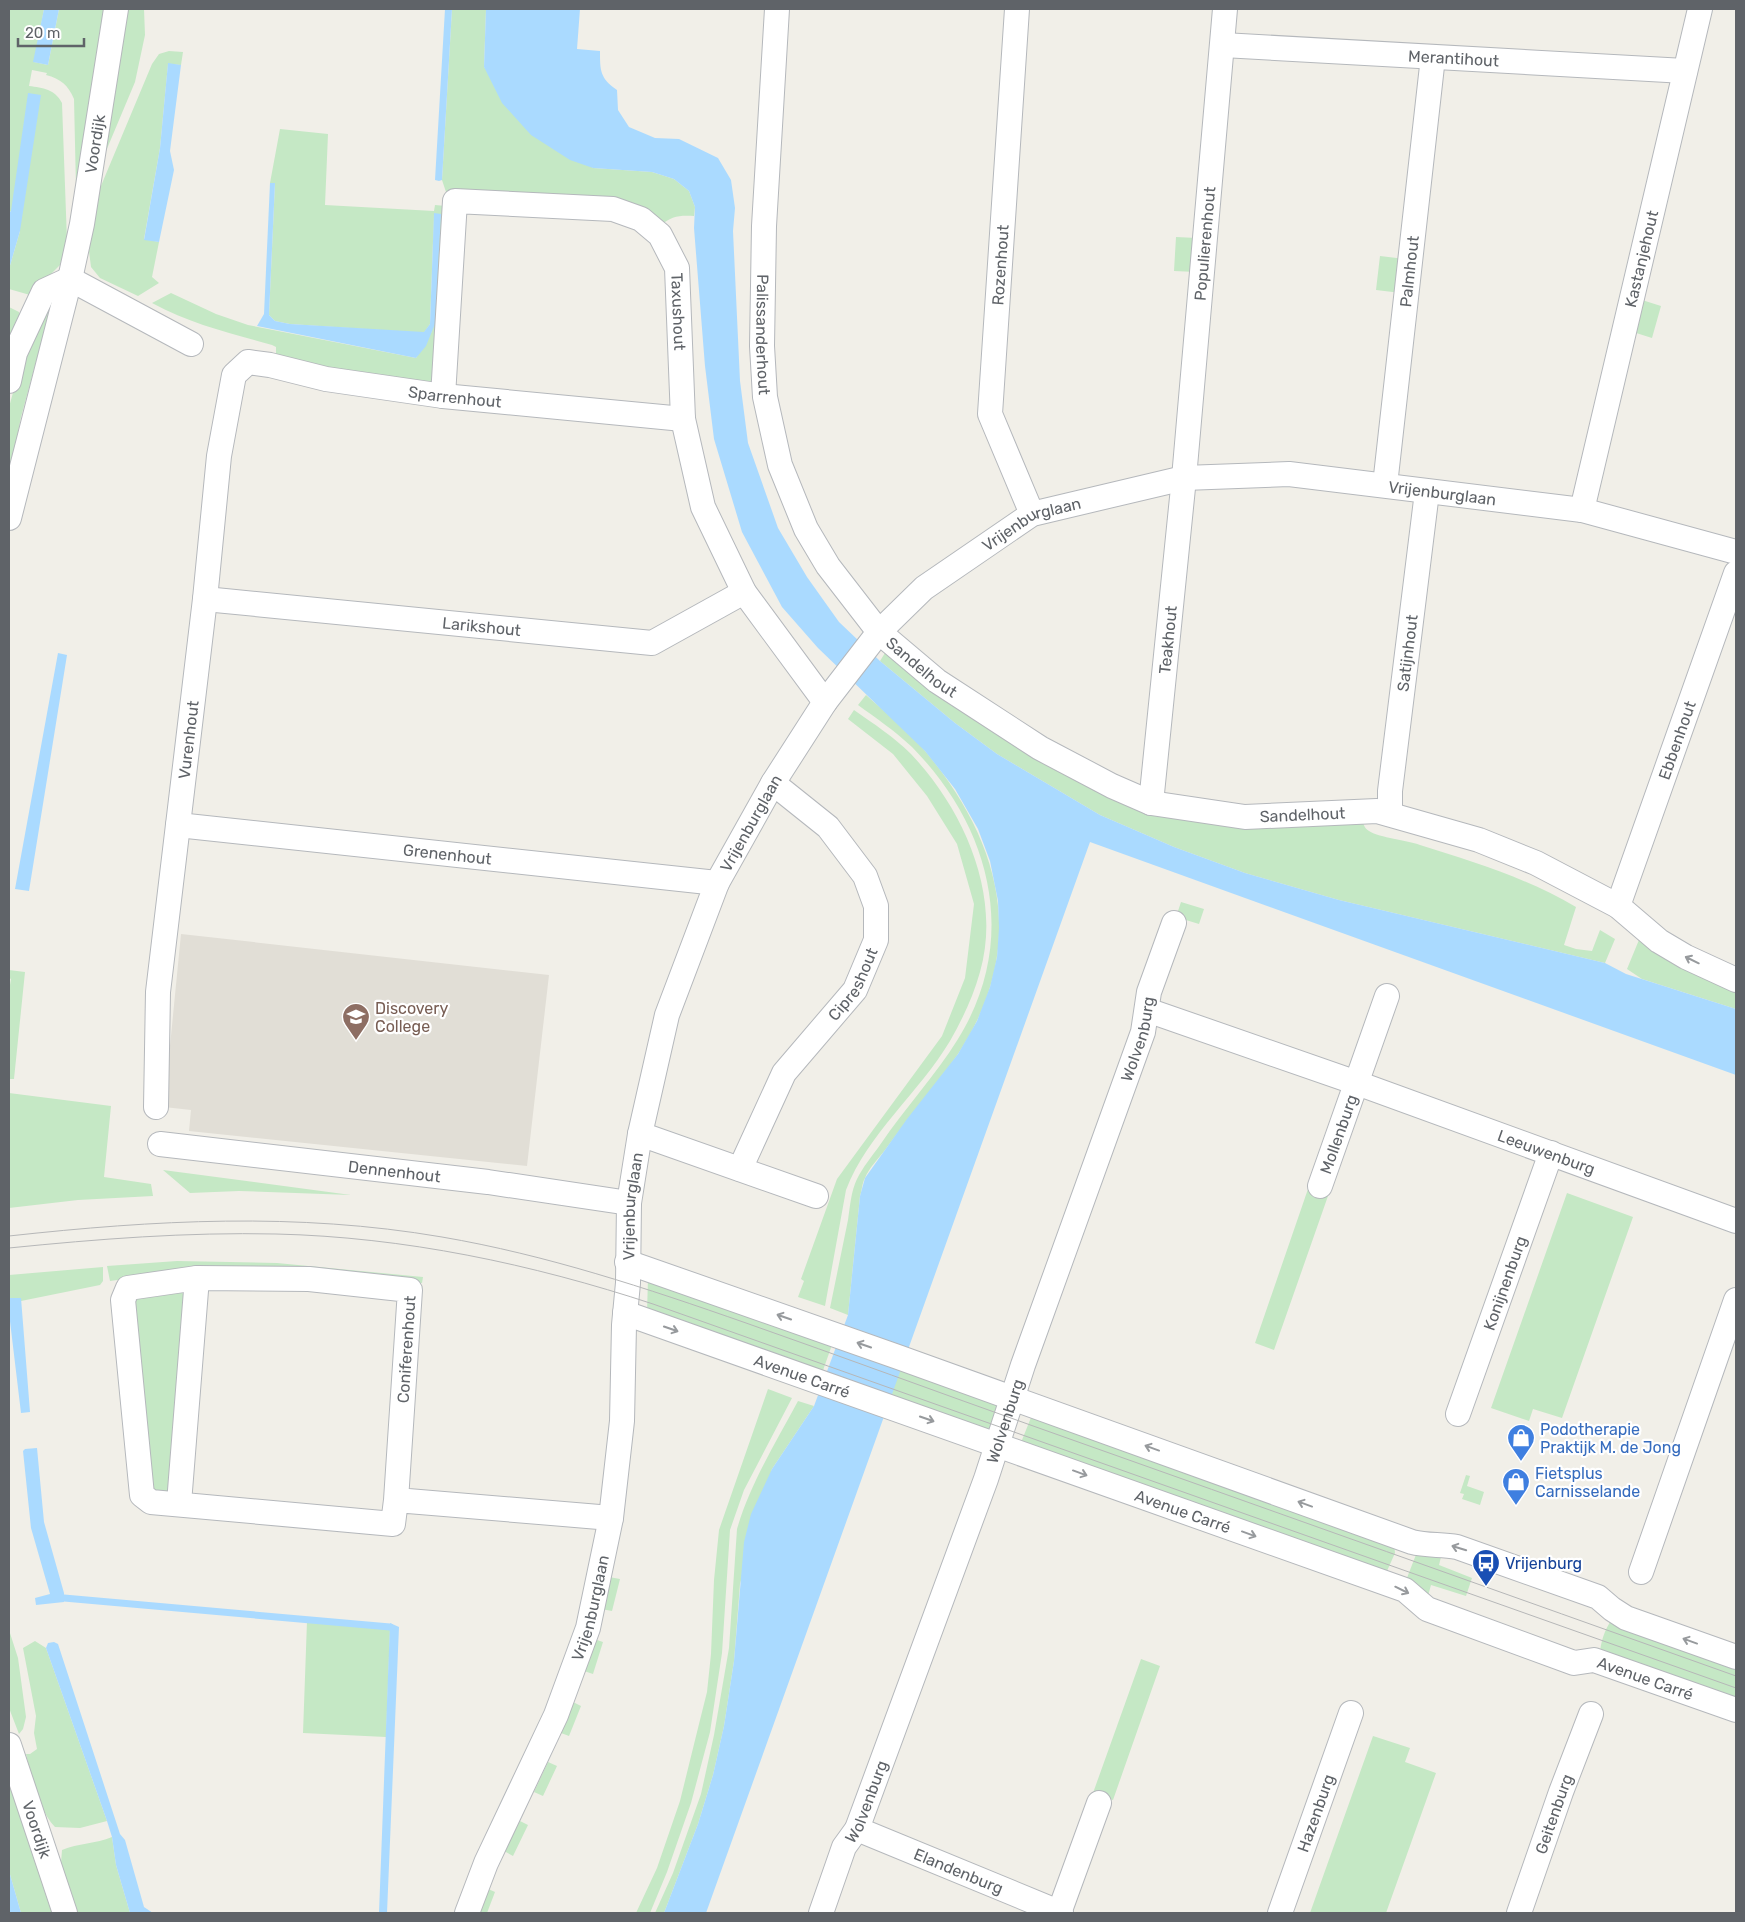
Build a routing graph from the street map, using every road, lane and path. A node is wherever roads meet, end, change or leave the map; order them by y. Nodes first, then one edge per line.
1 (116, 9) edge
2 (776, 9) edge
3 (1017, 9) edge
4 (1225, 9) edge
5 (1700, 9) edge
6 (1223, 45) junction
7 (1433, 56) junction
8 (1685, 71) junction
9 (70, 279) junction
10 (190, 344) dead end
11 (234, 375) joint
12 (9, 381) edge
13 (444, 396) junction
14 (683, 419) junction
15 (1184, 478) junction
16 (1385, 486) junction
17 (1427, 492) junction
18 (1582, 510) junction
19 (1032, 514) junction
20 (9, 518) edge
21 (1736, 552) edge
22 (1736, 572) edge
23 (744, 592) junction
24 (206, 599) junction
25 (873, 640) junction
26 (825, 702) junction
27 (773, 783) junction
28 (1151, 803) junction
29 (1390, 814) junction
30 (178, 825) junction
31 (717, 882) junction
32 (1618, 906) junction
33 (1174, 923) dead end
34 (1736, 980) edge
35 (1387, 996) dead end
36 (1147, 1010) junction
37 (1357, 1083) junction
38 (156, 1107) dead end
39 (640, 1134) junction
40 (160, 1144) dead end
41 (1551, 1154) junction
42 (740, 1169) junction
43 (1320, 1186) dead end
44 (816, 1196) dead end
45 (629, 1203) junction
46 (1736, 1221) edge
47 (627, 1262) junction
48 (197, 1278) junction
49 (1736, 1300) edge
50 (625, 1313) junction
51 (1013, 1398) junction
52 (1458, 1414) dead end
53 (998, 1444) junction
54 (396, 1500) junction
55 (179, 1503) junction
56 (611, 1518) junction
57 (1641, 1572) dead end
58 (1736, 1657) edge
59 (1736, 1710) edge
60 (1351, 1713) dead end
61 (1591, 1714) dead end
62 (9, 1745) edge
63 (1099, 1803) dead end
64 (857, 1829) junction
65 (65, 1913) edge
66 (466, 1913) edge
67 (821, 1913) edge
68 (1059, 1913) edge
69 (1280, 1913) edge
70 (1519, 1913) edge

1 - 9 street, Voordijk
2 - 25 street, Palissanderhout
3 - 19 street, Rozenhout
4 - 6 street, Populierenhout
5 - 8 street, Kastanjehout
6 - 7 street, Merantihout
6 - 15 street, Populierenhout
7 - 8 street, Merantihout
7 - 16 street, Palmhout
8 - 18 street, Kastanjehout
9 - 10 street
9 - 12 street
9 - 20 street, Voordijk
11 - 13 street, Sparrenhout
11 - 24 street, Vurenhout
13 - 14 street, Sparrenhout
13 - 14 street, Taxushout
14 - 23 street, Taxushout
15 - 16 street, Vrijenburglaan
15 - 19 street, Vrijenburglaan
15 - 28 street, Teakhout
16 - 17 street, Vrijenburglaan
17 - 18 street, Vrijenburglaan
17 - 29 street, Satijnhout
18 - 21 street, Vrijenburglaan
19 - 25 street, Vrijenburglaan
22 - 32 street, Ebbenhout
23 - 24 street, Larikshout
23 - 26 street, Taxushout
24 - 30 street, Vurenhout
25 - 26 street, Vrijenburglaan
25 - 28 street, Sandelhout
26 - 27 street, Vrijenburglaan
27 - 31 street, Vrijenburglaan
27 - 42 street, Cipreshout
28 - 29 street, Sandelhout
29 - 32 street, Sandelhout
30 - 31 street, Grenenhout
30 - 38 street, Vurenhout
31 - 39 street, Vrijenburglaan
34 -> 32 street, Sandelhout
33 - 36 street, Wolvenburg
35 - 37 street
36 - 37 street, Leeuwenburg
36 - 51 street, Wolvenburg
37 - 41 street, Leeuwenburg
37 - 43 street, Mollenburg
39 - 42 street
39 - 45 street, Vrijenburglaan
40 - 45 street, Dennenhout
41 - 46 street, Leeuwenburg
41 - 52 street, Konijnenburg
42 - 44 street
45 - 47 street, Vrijenburglaan
47 - 50 street, Vrijenburglaan
51 -> 47 street
48 - 54 street, Coniferenhout
48 - 55 street
48 - 55 street, Coniferenhout
49 - 57 street
50 -> 53 street, Avenue Carré
50 - 56 street, Vrijenburglaan
51 - 53 street, Wolvenburg
58 -> 51 street
53 -> 59 street, Avenue Carré
53 - 64 street, Wolvenburg
54 - 55 street, Coniferenhout
54 - 56 street
56 - 66 street, Vrijenburglaan
60 - 69 street, Hazenburg
61 - 70 street, Geitenburg
62 - 65 street, Voordijk
63 - 68 street
64 - 67 street, Wolvenburg
64 - 68 street, Elandenburg

